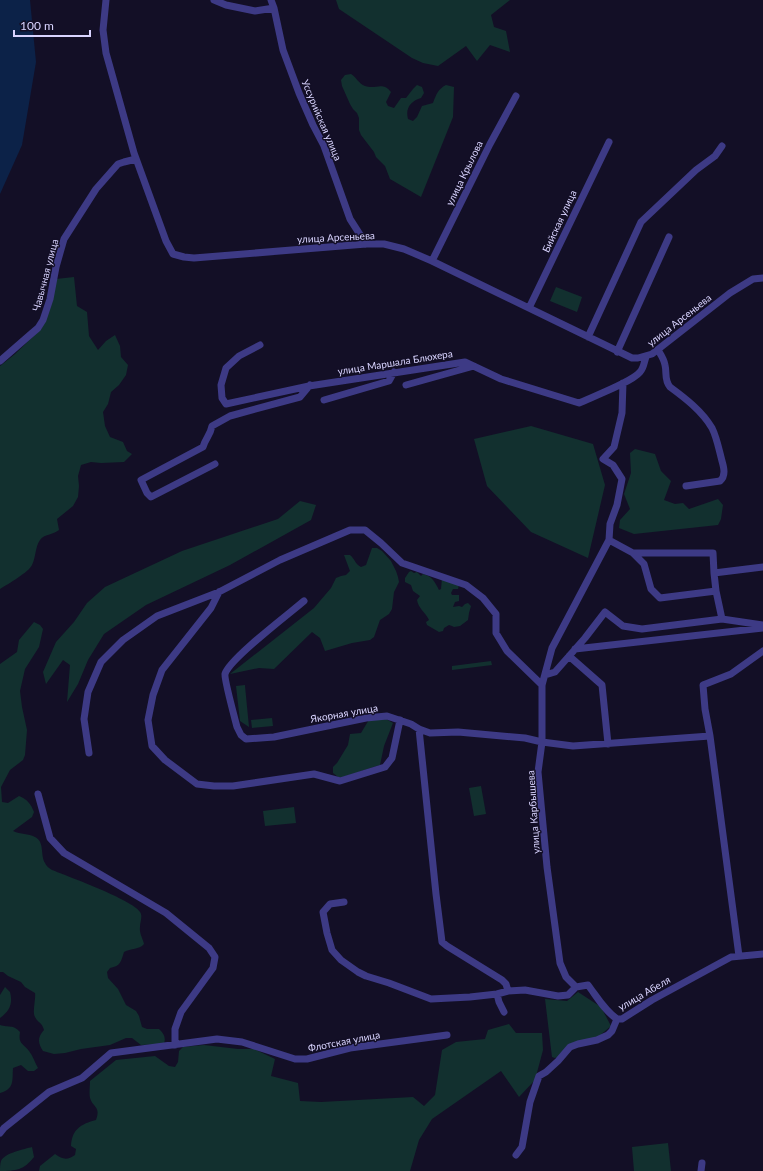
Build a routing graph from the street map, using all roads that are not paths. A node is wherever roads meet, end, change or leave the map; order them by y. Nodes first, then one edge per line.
1 (106, 0) edge
2 (214, 0) edge
3 (271, 0) edge
4 (274, 8) junction
5 (516, 96) dead end
6 (609, 142) dead end
7 (722, 146) dead end
8 (136, 159) junction
9 (669, 237) dead end
10 (366, 244) junction
11 (432, 261) junction
12 (763, 278) edge
13 (529, 308) junction
14 (588, 337) junction
15 (260, 345) dead end
16 (658, 350) junction
17 (617, 352) junction
18 (646, 357) junction
19 (0, 361) edge
20 (474, 366) junction
21 (394, 372) junction
22 (623, 383) junction
23 (310, 385) junction
24 (406, 385) dead end
25 (324, 400) dead end
26 (215, 464) dead end
27 (686, 486) dead end
28 (609, 540) junction
29 (633, 553) junction
30 (763, 567) edge
31 (714, 573) junction
32 (716, 591) junction
33 (219, 592) junction
34 (304, 601) dead end
35 (722, 619) junction
36 (763, 627) edge
37 (575, 649) junction
38 (763, 651) edge
39 (570, 656) junction
40 (545, 675) junction
41 (542, 685) junction
42 (400, 720) junction
43 (419, 729) junction
44 (710, 736) junction
45 (542, 742) junction
46 (608, 744) junction
47 (89, 753) dead end
48 (38, 794) dead end
49 (344, 902) dead end
50 (763, 954) edge
51 (739, 956) junction
52 (576, 987) junction
53 (508, 991) junction
54 (497, 994) junction
55 (504, 1012) dead end
56 (617, 1019) junction
57 (447, 1035) dead end
58 (175, 1045) junction
59 (0, 1133) edge
60 (516, 1155) dead end

1 - 8 street, улица Арсеньева
2 - 4 street
3 - 4 street, Уссурийская улица
4 - 10 street, Уссурийская улица
5 - 11 street, улица Крылова
6 - 13 street, Бийская улица
7 - 14 street
8 - 10 street, улица Арсеньева
8 - 19 street, Чавычная улица
9 - 17 street
10 - 11 street, улица Арсеньева
11 - 13 street, улица Арсеньева
12 - 16 street, улица Арсеньева
13 - 14 street, улица Арсеньева
14 - 17 street, улица Арсеньева
15 - 23 street, улица Маршала Блюхера
16 - 18 street, улица Арсеньева
16 - 27 street
17 - 18 street, улица Арсеньева
18 - 22 street, улица Маршала Блюхера
20 - 21 street, улица Маршала Блюхера
20 - 22 street, улица Маршала Блюхера
20 - 24 street
21 - 23 street, улица Маршала Блюхера
21 - 25 street
22 - 28 street
23 - 26 street
28 - 29 street
28 - 40 street, улица Карбышева
29 - 31 street
29 - 32 street
30 - 31 street
31 - 32 street
32 - 35 street
33 - 41 street
33 - 42 street
33 - 47 street
34 - 42 street, Якорная улица
35 - 36 street
35 - 37 street
36 - 37 street
37 - 39 street
38 - 44 street
39 - 40 street
39 - 46 street
40 - 41 street, улица Карбышева
41 - 45 street, улица Карбышева
42 - 43 street, Якорная улица
43 - 45 street, Якорная улица
43 - 53 street
44 - 46 street, Якорная улица
44 - 51 street
45 - 46 street, Якорная улица
45 - 52 street, улица Карбышева
48 - 58 street
49 - 54 street
50 - 51 street, улица Абеля
51 - 56 street, улица Абеля
52 - 53 street
52 - 56 street
53 - 54 street
54 - 55 street
56 - 60 street, улица Абеля
57 - 58 street, Флотская улица
58 - 59 street, Флотская улица

